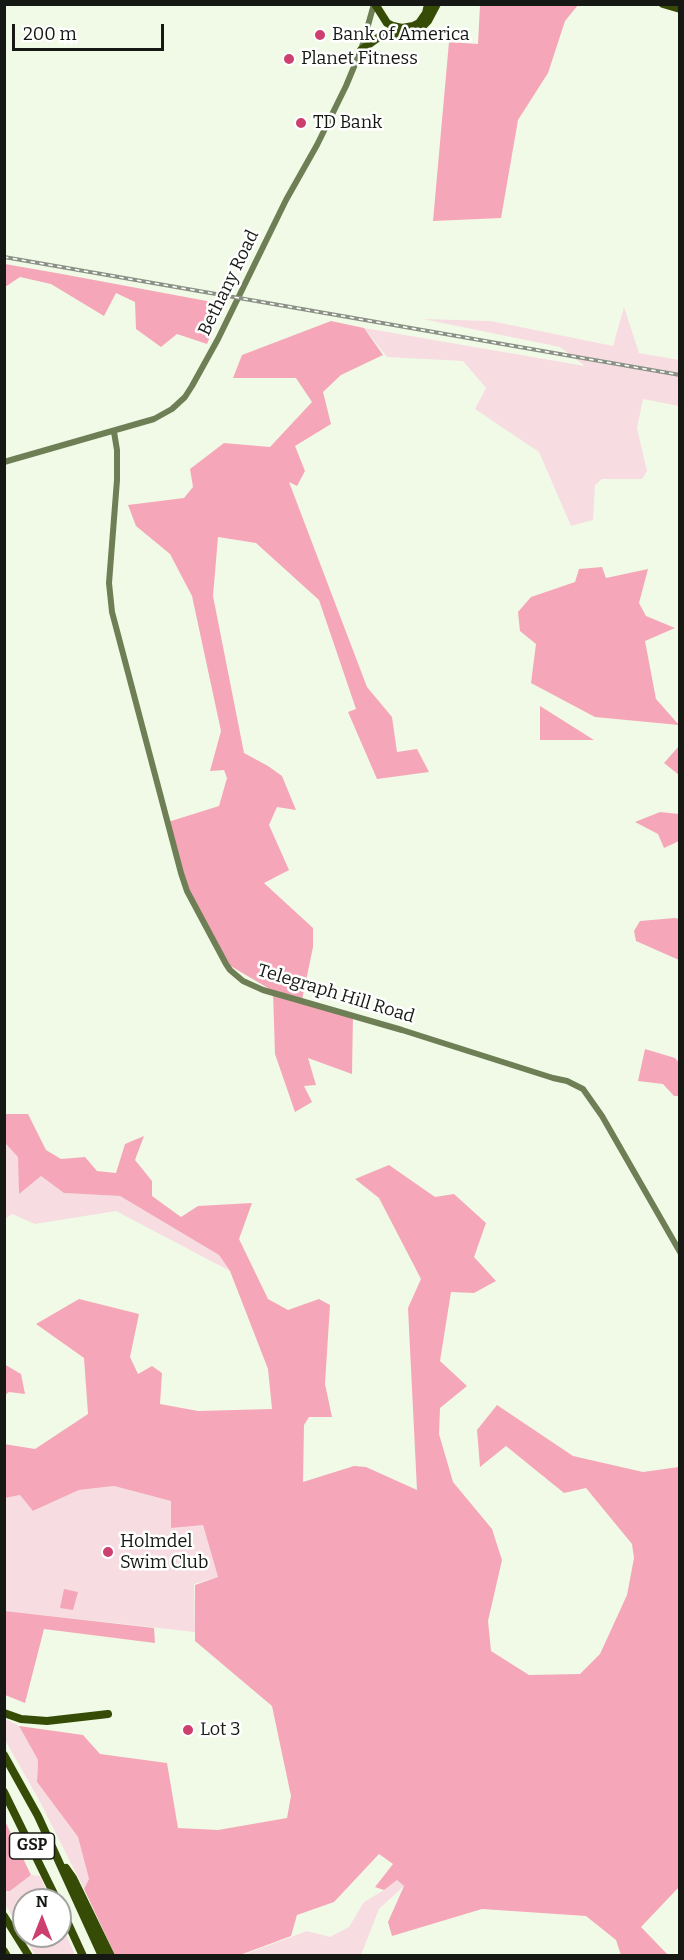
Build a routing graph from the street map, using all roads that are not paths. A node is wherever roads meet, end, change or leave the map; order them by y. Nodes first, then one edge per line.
1 (375, 4) edge
2 (428, 4) edge
3 (436, 4) edge
4 (663, 4) edge
5 (680, 9) edge
6 (361, 50) junction
7 (114, 432) junction
8 (4, 462) edge
9 (680, 1252) edge
10 (4, 1713) edge
11 (108, 1714) dead end
12 (4, 1755) edge
13 (4, 1792) edge
14 (54, 1850) junction
15 (51, 1888) edge
16 (4, 1916) edge
17 (72, 1932) edge
18 (4, 1951) edge
19 (7, 1956) edge
20 (29, 1956) edge
21 (83, 1956) edge
22 (102, 1956) edge
23 (111, 1956) edge

1 - 2 highway
1 - 6 street, Bethany Road
3 - 6 highway
4 - 5 highway
6 - 7 street, Bethany Road
7 - 8 street, Bethany Road
7 - 9 street, Telegraph Hill Road
10 - 11 highway
12 - 14 highway, GSP
13 - 15 highway, GSP
14 - 22 highway, GSP
14 - 23 highway
16 - 20 highway
17 - 21 highway
18 - 19 highway

